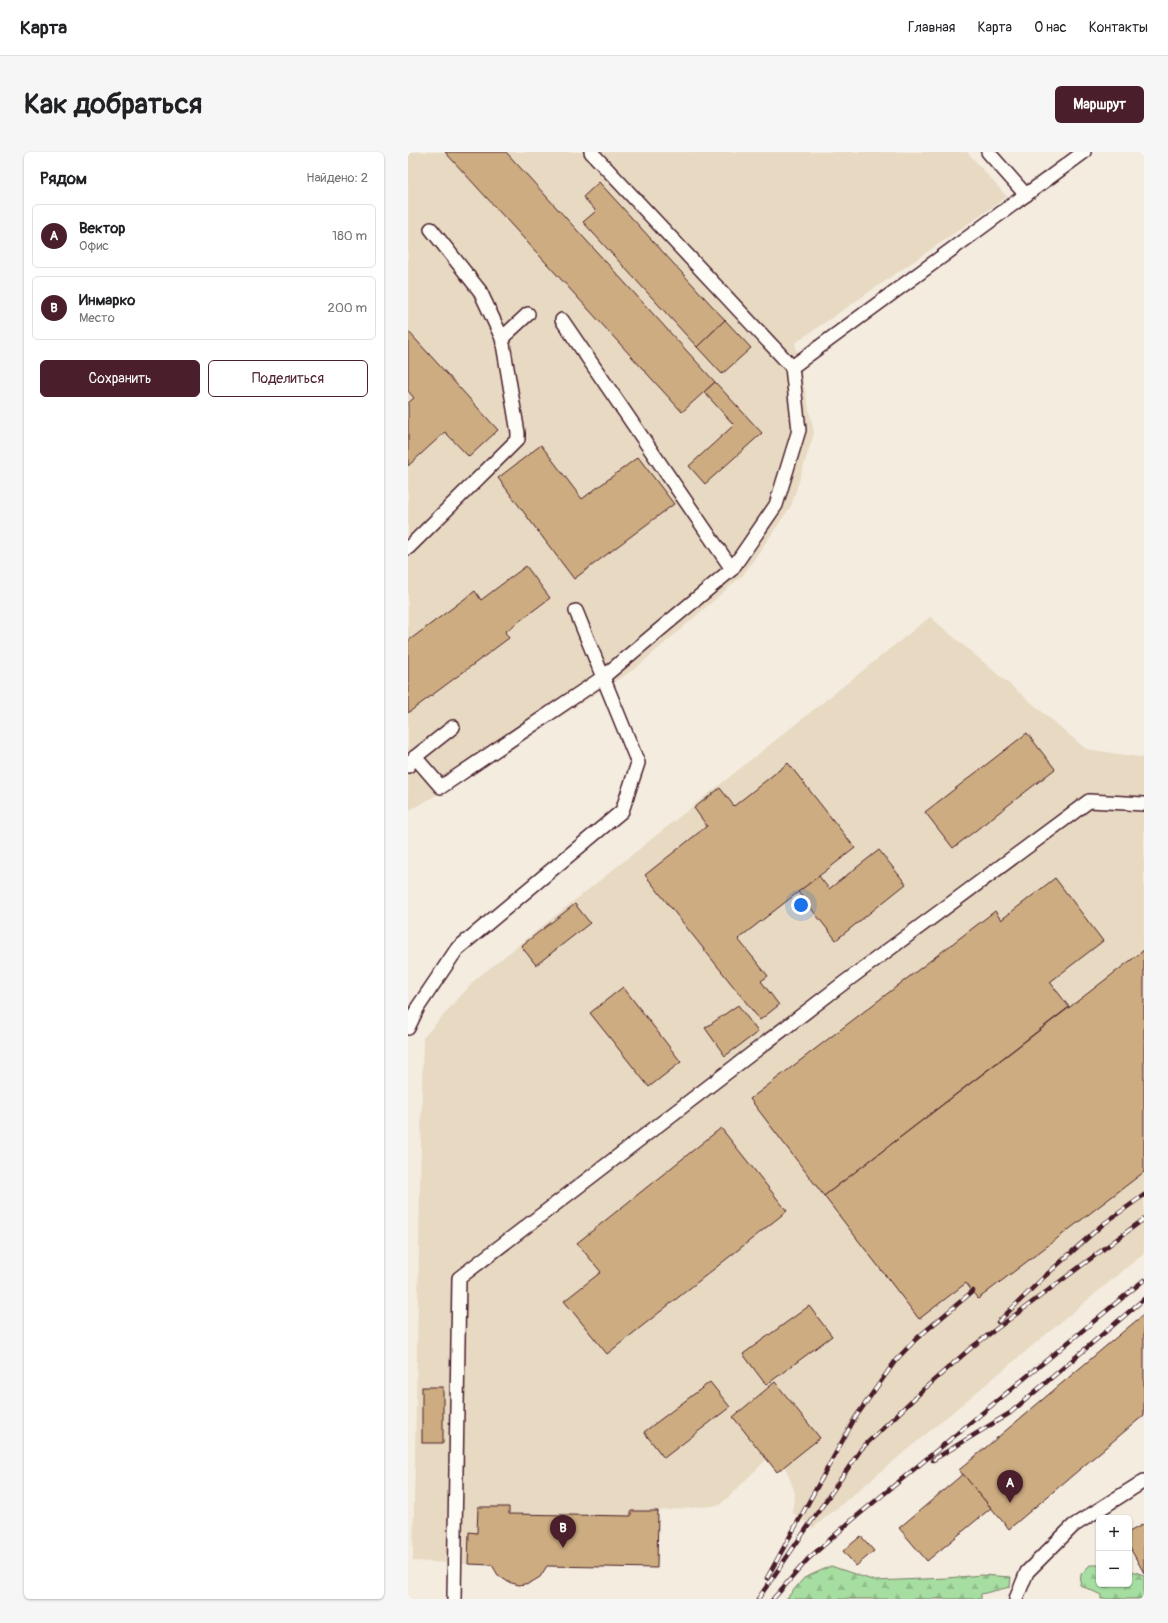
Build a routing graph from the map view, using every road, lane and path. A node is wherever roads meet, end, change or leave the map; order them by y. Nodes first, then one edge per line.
1 (591, 152) edge
2 (988, 152) edge
3 (1084, 152) edge
4 (1026, 194) junction
5 (431, 228) dead end
6 (528, 314) dead end
7 (562, 320) dead end
8 (502, 338) junction
9 (792, 367) junction
10 (408, 548) edge
11 (732, 569) junction
12 (576, 611) dead end
13 (602, 678) junction
14 (453, 727) dead end
15 (412, 761) edge
16 (1144, 804) edge
17 (408, 1028) edge
18 (1144, 1482) edge
19 (454, 1599) edge
20 (1016, 1599) edge

1 - 9 lane
2 - 4 lane
3 - 4 lane
4 - 9 lane
5 - 8 lane
6 - 8 lane
7 - 11 lane
8 - 10 lane
9 - 11 lane
11 - 13 lane
12 - 13 lane
13 - 15 lane
13 - 17 lane
14 - 15 lane
16 - 19 lane
18 - 20 lane

